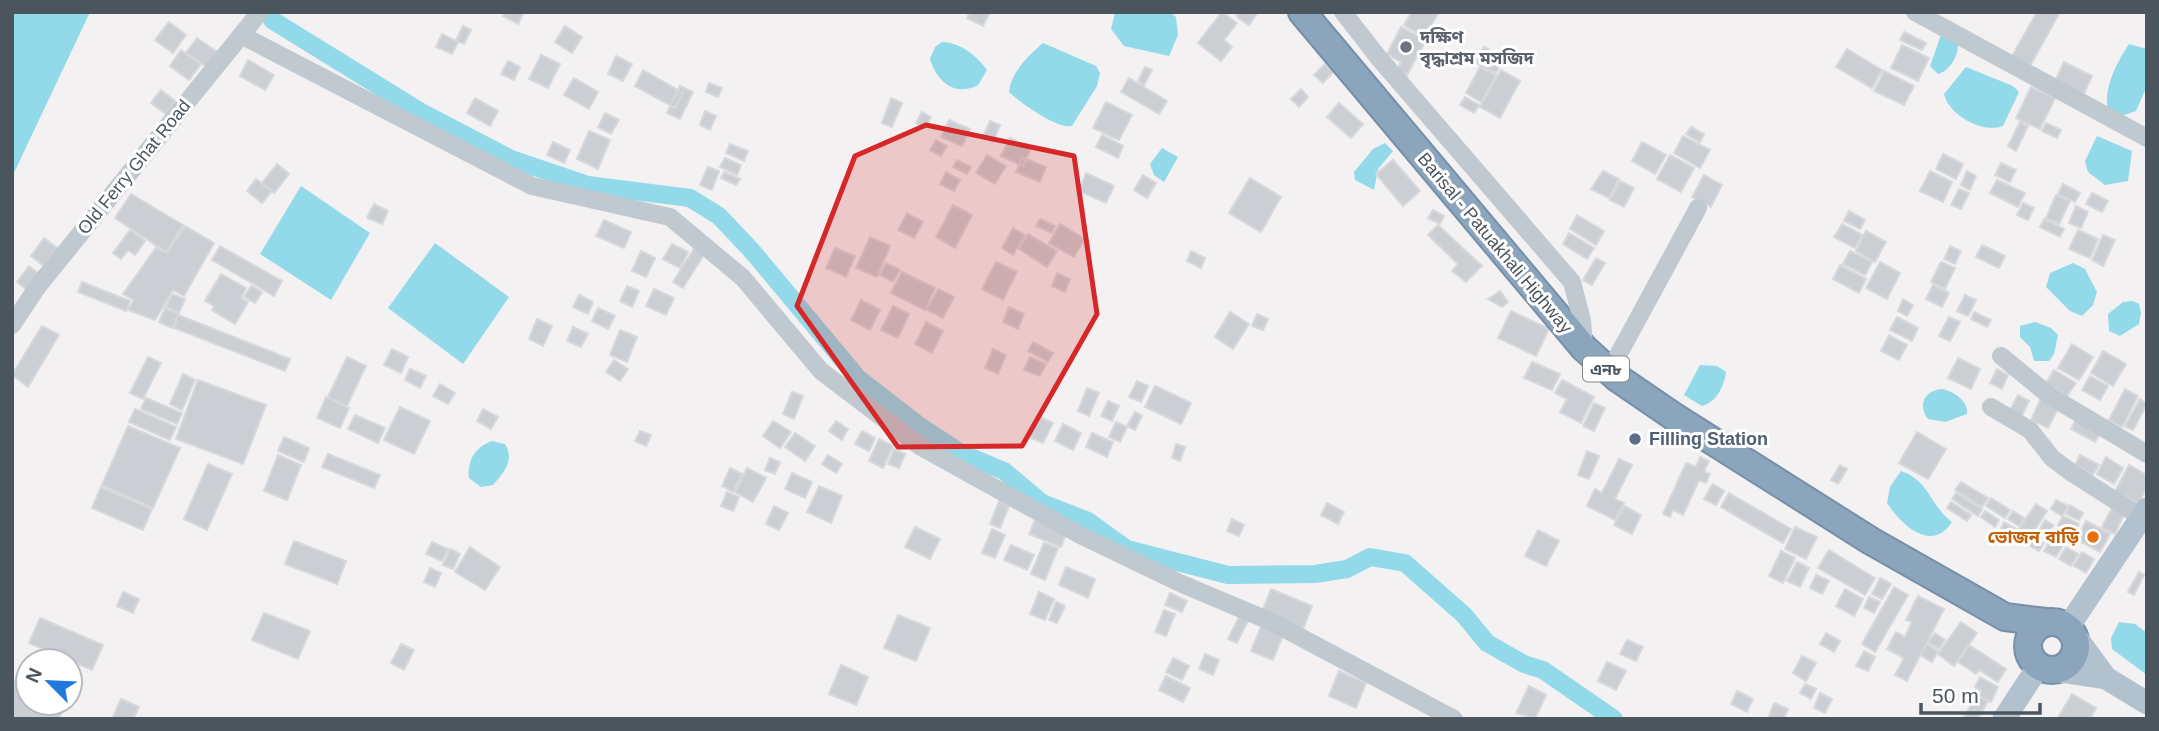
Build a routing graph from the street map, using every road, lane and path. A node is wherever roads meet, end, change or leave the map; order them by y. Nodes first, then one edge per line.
1 (260, 12) edge
2 (1302, 12) edge
3 (1343, 12) edge
4 (1915, 12) edge
5 (241, 35) junction
6 (2147, 138) edge
7 (1698, 208) dead end
8 (12, 325) edge
9 (1584, 348) junction
10 (2001, 356) dead end
11 (1609, 372) junction
12 (1992, 407) dead end
13 (2147, 454) edge
14 (2144, 513) edge
15 (2005, 617) junction
16 (2063, 628) junction
17 (2040, 662) junction
18 (2106, 678) junction
19 (2147, 703) edge
20 (1454, 719) edge
21 (2004, 719) edge

1 - 5 street, Old Ferry Ghat Road
2 - 9 highway, Barisal - Patuakhali Highway / এন৮
3 - 9 street
4 - 6 street
5 - 8 street, Old Ferry Ghat Road
5 - 20 street
7 - 11 street
9 - 11 highway, Barisal - Patuakhali Highway / এন৮
10 - 13 street
11 - 15 highway, Barisal - Patuakhali Highway / এন৮
12 - 14 street
14 - 16 main road
15 - 16 highway, Barisal - Patuakhali Highway / এন৮
15 - 17 highway, Barisal - Patuakhali Highway / এন৮
16 - 17 highway
16 - 17 highway
16 - 18 main road
17 - 18 main road
17 - 21 main road
18 - 19 main road

